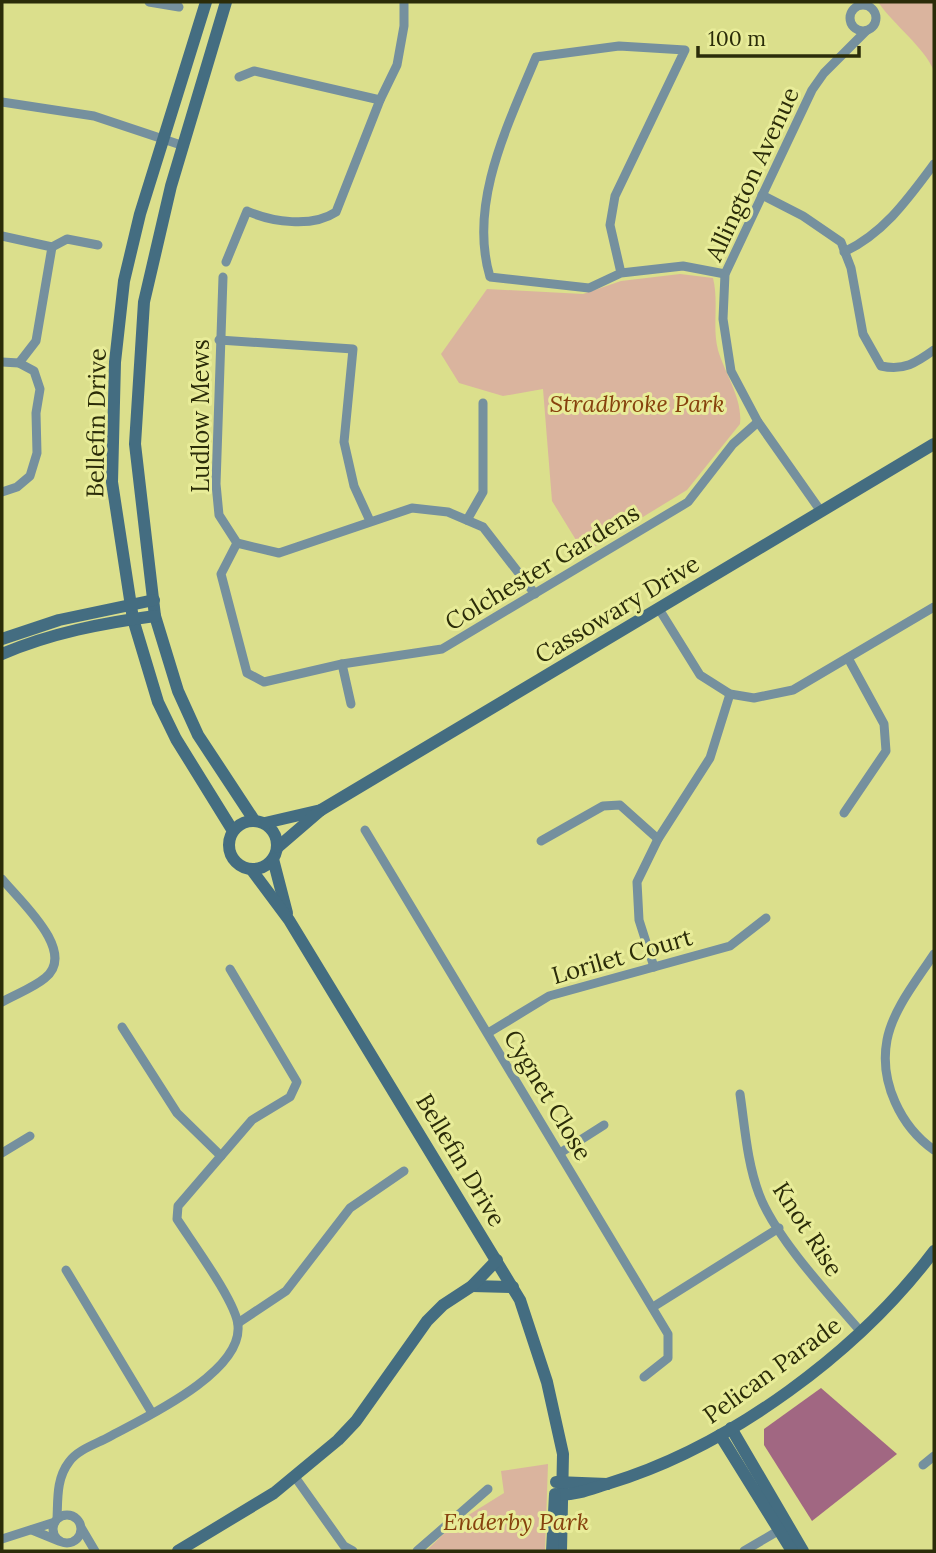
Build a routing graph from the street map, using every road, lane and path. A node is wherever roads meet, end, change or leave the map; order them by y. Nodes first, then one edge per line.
1 (149, 2) edge
2 (206, 2) edge
3 (226, 2) edge
4 (404, 2) edge
5 (866, 4) edge
6 (853, 6) edge
7 (179, 7) dead end
8 (855, 28) junction
9 (866, 31) junction
10 (847, 49) junction
11 (239, 77) dead end
12 (380, 100) junction
13 (2, 102) edge
14 (163, 140) junction
15 (184, 146) junction
16 (934, 164) edge
17 (762, 195) junction
18 (2, 236) edge
19 (98, 245) dead end
20 (52, 247) junction
21 (844, 252) junction
22 (226, 262) dead end
23 (621, 273) junction
24 (725, 274) junction
25 (223, 277) dead end
26 (219, 340) junction
27 (934, 350) edge
28 (2, 362) edge
29 (19, 363) junction
30 (483, 403) dead end
31 (758, 422) junction
32 (934, 444) edge
33 (2, 492) edge
34 (820, 510) junction
35 (467, 520) junction
36 (370, 521) junction
37 (237, 543) junction
38 (535, 594) junction
39 (154, 600) junction
40 (131, 603) junction
41 (934, 607) edge
42 (659, 609) junction
43 (155, 616) junction
44 (134, 619) junction
45 (2, 639) edge
46 (2, 654) edge
47 (848, 658) junction
48 (342, 664) junction
49 (730, 694) junction
50 (351, 704) dead end
51 (321, 810) junction
52 (844, 813) dead end
53 (259, 822) junction
54 (365, 830) dead end
55 (233, 831) junction
56 (658, 839) junction
57 (541, 841) dead end
58 (275, 853) junction
59 (251, 869) junction
60 (2, 879) edge
61 (766, 918) dead end
62 (289, 920) junction
63 (934, 954) edge
64 (654, 967) junction
65 (230, 969) dead end
66 (2, 1002) edge
67 (122, 1027) dead end
68 (488, 1033) junction
69 (740, 1094) dead end
70 (604, 1125) dead end
71 (30, 1136) dead end
72 (934, 1150) edge
73 (2, 1153) edge
74 (560, 1153) junction
75 (221, 1156) junction
76 (404, 1171) dead end
77 (779, 1227) junction
78 (934, 1251) edge
79 (497, 1260) junction
80 (66, 1270) dead end
81 (472, 1286) junction
82 (513, 1287) junction
83 (653, 1307) junction
84 (238, 1323) junction
85 (861, 1332) junction
86 (644, 1377) dead end
87 (152, 1413) junction
88 (726, 1432) junction
89 (934, 1456) edge
90 (923, 1465) dead end
91 (295, 1477) junction
92 (488, 1489) dead end
93 (560, 1489) junction
94 (58, 1494) junction
95 (70, 1515) junction
96 (56, 1521) junction
97 (783, 1527) junction
98 (82, 1529) junction
99 (32, 1530) junction
100 (2, 1539) edge
101 (59, 1541) junction
102 (75, 1541) junction
103 (95, 1551) edge
104 (178, 1551) edge
105 (353, 1551) edge
106 (417, 1551) edge
107 (552, 1551) edge
108 (561, 1551) edge
109 (744, 1551) edge
110 (792, 1551) edge
111 (803, 1551) edge

1 - 7 street
2 - 14 main road, Bellefin Drive
3 - 15 main road, Bellefin Drive
4 - 12 street
5 - 6 street
5 - 9 street
6 - 8 street
8 - 9 street
8 - 10 street, Allington Avenue
9 - 10 street, Allington Avenue
10 - 17 street, Allington Avenue
11 - 12 street
12 - 22 street
13 - 14 street
14 - 15 street
14 - 40 main road, Bellefin Drive
15 - 39 main road, Bellefin Drive
16 - 21 street
17 - 21 street
17 - 24 street, Allington Avenue
18 - 20 street
19 - 20 street
20 - 29 street
21 - 27 street
23 - 23 street
23 - 24 street
24 - 31 street, Allington Avenue
25 - 26 street, Ludlow Mews
26 - 36 street
26 - 37 street, Ludlow Mews
28 - 29 street
29 - 33 street
30 - 35 street
31 - 34 street, Allington Avenue
31 - 38 street, Colchester Gardens
32 - 34 main road, Cassowary Drive
34 - 42 main road, Cassowary Drive
35 - 36 street
35 - 38 street
36 - 37 street
37 - 48 street, Colchester Gardens
38 - 48 street, Colchester Gardens
39 - 40 main road
39 - 43 main road, Bellefin Drive
40 - 44 main road, Bellefin Drive
40 - 45 main road
41 - 47 street
42 - 49 street
42 - 51 main road, Cassowary Drive
43 - 44 main road
43 - 53 main road, Bellefin Drive
44 - 46 main road
44 - 55 main road, Bellefin Drive
47 - 49 street
47 - 52 street
48 - 50 street
49 - 56 street
51 - 53 main road, Cassowary Drive
51 - 58 main road, Cassowary Drive
53 - 55 main road
53 - 58 main road
54 - 68 street, Cygnet Close
55 - 59 main road
56 - 57 street
56 - 64 street
58 - 59 main road
58 - 62 main road, Bellefin Drive
59 - 62 main road, Bellefin Drive
60 - 66 street
61 - 64 street, Lorilet Court
62 - 79 main road, Bellefin Drive
63 - 72 street
64 - 68 street, Lorilet Court
65 - 75 street
67 - 75 street
68 - 74 street, Cygnet Close
69 - 77 street, Knot Rise
70 - 74 street
71 - 73 street
74 - 83 street, Cygnet Close
75 - 84 street
76 - 84 street
77 - 83 street
77 - 85 street, Knot Rise
78 - 85 main road, Pelican Parade
79 - 81 main road
79 - 82 main road, Bellefin Drive
80 - 87 street
81 - 82 main road
81 - 91 main road
82 - 93 main road, Bellefin Drive
83 - 86 street, Cygnet Close
84 - 87 street
85 - 88 main road, Pelican Parade
87 - 94 street
88 - 93 main road, Pelican Parade
88 - 97 main road
89 - 90 street
91 - 104 main road
91 - 105 street
92 - 106 street
93 - 107 main road, Bellefin Drive
93 - 108 main road, Bellefin Drive
94 - 95 street
94 - 96 street
95 - 96 street
95 - 98 street
96 - 99 street
96 - 101 street
97 - 109 street
97 - 110 main road
97 - 111 main road
98 - 102 street
98 - 103 street
99 - 100 street
99 - 101 street
101 - 102 street
102 - 103 street

